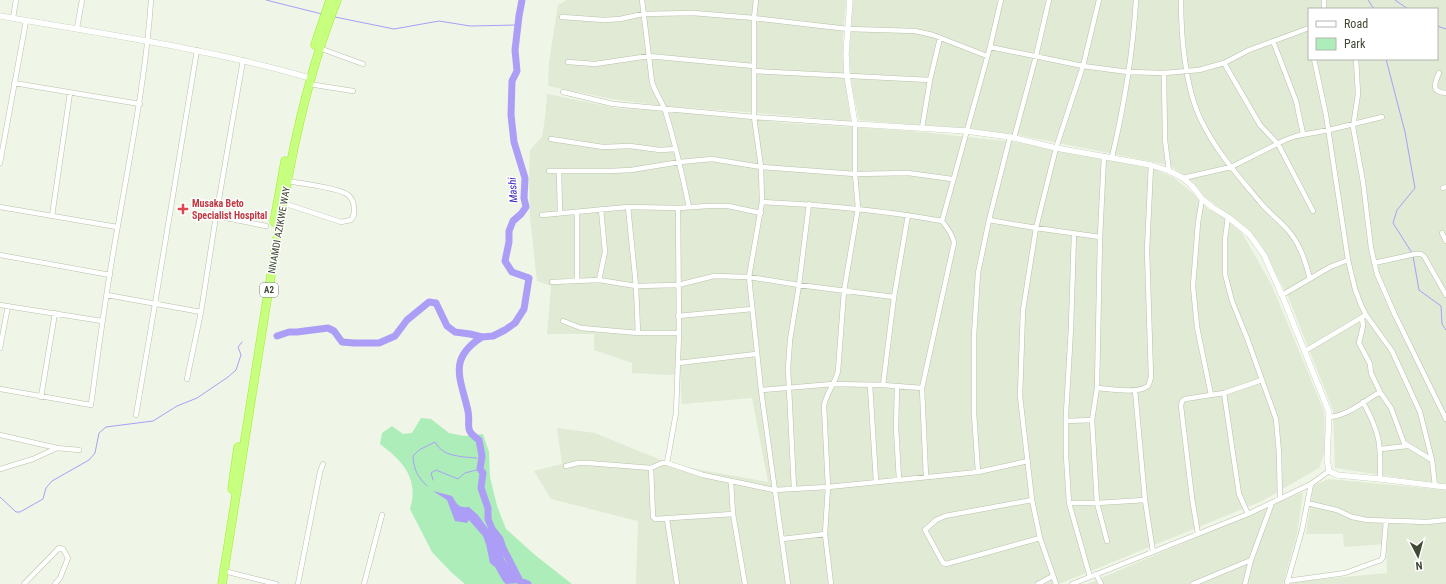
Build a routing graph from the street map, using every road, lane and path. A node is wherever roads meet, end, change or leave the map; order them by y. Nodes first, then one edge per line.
1 (16, 0) edge
2 (82, 0) edge
3 (151, 0) edge
4 (330, 0) edge
5 (336, 0) edge
6 (642, 0) edge
7 (756, 0) edge
8 (850, 0) edge
9 (1001, 0) edge
10 (1050, 0) edge
11 (1098, 0) edge
12 (1136, 0) edge
13 (1181, 0) edge
14 (643, 14) junction
15 (0, 16) edge
16 (562, 17) dead end
17 (13, 18) junction
18 (754, 18) junction
19 (26, 21) junction
20 (77, 28) junction
21 (1308, 28) edge
22 (848, 29) junction
23 (940, 38) junction
24 (1273, 40) junction
25 (149, 41) junction
26 (990, 47) junction
27 (319, 48) junction
28 (197, 50) junction
29 (649, 56) junction
30 (987, 56) junction
31 (1036, 56) junction
32 (244, 60) junction
33 (1314, 60) edge
34 (1356, 60) edge
35 (568, 62) dead end
36 (1224, 63) junction
37 (363, 64) dead end
38 (1083, 66) junction
39 (754, 69) junction
40 (1187, 71) junction
41 (1128, 72) junction
42 (1164, 73) junction
43 (1440, 73) dead end
44 (847, 76) junction
45 (308, 80) junction
46 (930, 80) junction
47 (14, 83) junction
48 (353, 91) dead end
49 (563, 92) dead end
50 (1446, 93) edge
51 (70, 94) junction
52 (140, 104) junction
53 (664, 108) junction
54 (754, 117) junction
55 (1382, 117) dead end
56 (855, 124) junction
57 (1353, 124) junction
58 (922, 128) junction
59 (1329, 130) junction
60 (966, 131) junction
61 (1303, 134) junction
62 (1012, 138) junction
63 (551, 139) dead end
64 (1278, 144) junction
65 (1056, 148) junction
66 (676, 149) junction
67 (1104, 156) junction
68 (1112, 157) junction
69 (680, 162) junction
70 (0, 163) edge
71 (1152, 165) junction
72 (761, 167) junction
73 (1231, 167) junction
74 (550, 171) dead end
75 (560, 171) junction
76 (1170, 171) junction
77 (855, 174) junction
78 (1183, 178) junction
79 (952, 180) junction
80 (287, 182) junction
81 (1202, 199) junction
82 (762, 202) junction
83 (283, 203) junction
84 (809, 204) junction
85 (0, 207) edge
86 (628, 207) junction
87 (689, 207) junction
88 (678, 208) junction
89 (858, 208) junction
90 (601, 209) junction
91 (1313, 211) dead end
92 (576, 212) junction
93 (560, 213) junction
94 (761, 213) junction
95 (542, 215) dead end
96 (908, 215) junction
97 (52, 216) junction
98 (216, 216) junction
99 (1228, 217) junction
100 (989, 220) junction
101 (942, 221) junction
102 (266, 226) dead end
103 (117, 227) junction
104 (1036, 228) junction
105 (1074, 233) junction
106 (1442, 233) dead end
107 (1100, 237) junction
108 (1446, 241) edge
109 (0, 255) edge
110 (1348, 260) junction
111 (1374, 263) junction
112 (110, 275) junction
113 (749, 277) junction
114 (1310, 279) junction
115 (577, 280) junction
116 (599, 280) junction
117 (552, 282) dead end
118 (678, 285) junction
119 (799, 285) junction
120 (636, 286) junction
121 (844, 291) junction
122 (107, 295) junction
123 (1282, 295) junction
124 (1446, 295) edge
125 (894, 297) junction
126 (155, 304) junction
127 (0, 305) edge
128 (8, 306) junction
129 (752, 309) junction
130 (201, 312) junction
131 (55, 313) junction
132 (678, 316) junction
133 (1364, 316) junction
134 (102, 321) junction
135 (563, 321) dead end
136 (638, 333) junction
137 (679, 333) junction
138 (0, 348) edge
139 (1305, 351) junction
140 (756, 354) junction
141 (678, 363) junction
142 (187, 378) dead end
143 (1262, 380) junction
144 (833, 384) junction
145 (870, 385) junction
146 (883, 385) junction
147 (897, 386) junction
148 (789, 388) junction
149 (922, 388) junction
150 (1097, 388) junction
151 (0, 389) edge
152 (761, 390) junction
153 (1135, 390) junction
154 (1380, 392) junction
155 (1224, 393) junction
156 (1211, 395) junction
157 (41, 397) junction
158 (1362, 402) junction
159 (248, 405) junction
160 (136, 415) dead end
161 (1330, 417) junction
162 (1446, 419) edge
163 (1092, 420) junction
164 (1066, 421) junction
165 (0, 436) edge
166 (1407, 446) junction
167 (57, 448) junction
168 (1381, 448) junction
169 (79, 450) dead end
170 (1432, 460) junction
171 (1028, 462) junction
172 (667, 463) junction
173 (324, 464) dead end
174 (566, 466) dead end
175 (651, 468) junction
176 (0, 469) edge
177 (1329, 471) junction
178 (978, 472) junction
179 (926, 478) junction
180 (1380, 479) junction
181 (899, 480) junction
182 (876, 481) junction
183 (730, 482) junction
184 (1311, 484) junction
185 (1435, 486) junction
186 (828, 487) junction
187 (1446, 487) edge
188 (794, 489) junction
189 (774, 490) junction
190 (1280, 499) junction
191 (1032, 500) junction
192 (1145, 500) junction
193 (1070, 503) junction
194 (1272, 503) junction
195 (1307, 503) junction
196 (1097, 504) junction
197 (733, 514) junction
198 (1248, 514) junction
199 (382, 515) dead end
200 (667, 519) junction
201 (1446, 520) edge
202 (1386, 521) junction
203 (825, 534) junction
204 (1198, 534) junction
205 (1040, 538) junction
206 (782, 539) junction
207 (1107, 541) dead end
208 (1153, 552) junction
209 (1251, 560) junction
210 (224, 571) junction
211 (1096, 574) junction
212 (1053, 576) junction
213 (1090, 577) junction
214 (1287, 583) edge
215 (24, 584) edge
216 (55, 584) edge
217 (217, 584) edge
218 (222, 584) edge
219 (276, 584) edge
220 (298, 584) edge
221 (364, 584) edge
222 (677, 584) edge
223 (745, 584) edge
224 (788, 584) edge
225 (831, 584) edge
226 (1038, 584) edge
227 (1056, 584) edge
228 (1072, 584) edge
229 (1100, 584) edge
230 (1193, 584) edge
231 (1245, 584) edge

1 - 17 street
2 - 20 street
3 - 25 street
4 - 45 highway, NNAMDI AZIKWE WAY / A2
5 - 27 highway, NNAMDI AZIKWE WAY / A2
6 - 14 street
7 - 18 street
8 - 22 street
9 - 26 street
10 - 31 street
11 - 38 street
12 - 41 street
13 - 40 street
14 - 16 street
14 - 18 street
14 - 29 street
15 - 17 street
17 - 19 street
18 - 22 street
18 - 39 street
19 - 20 street
19 - 47 street
20 - 25 street
21 - 24 street
22 - 23 street
22 - 44 street
23 - 30 street
23 - 46 street
24 - 36 street
24 - 61 street
25 - 28 street
25 - 52 street
26 - 30 street
26 - 31 street
27 - 37 street
27 - 45 highway, NNAMDI AZIKWE WAY / A2
28 - 32 street
28 - 126 street
29 - 35 street
29 - 39 street
29 - 53 street
30 - 60 street
31 - 38 street
31 - 62 street
32 - 45 street
32 - 98 street
33 - 59 street
34 - 57 street
36 - 40 street
36 - 64 street
38 - 41 street
38 - 65 street
39 - 44 street
39 - 54 street
40 - 42 street
40 - 73 street
41 - 42 street
41 - 68 street
42 - 76 street
43 - 50 street
44 - 46 street
44 - 56 street
45 - 48 street
45 - 80 highway, NNAMDI AZIKWE WAY / A2
45 - 159 highway, NNAMDI AZIKWE WAY / A2
46 - 58 street
47 - 51 street
47 - 70 street
49 - 53 street
51 - 52 street
51 - 97 street
52 - 103 street
53 - 54 street
53 - 66 street
54 - 56 street
54 - 72 street
55 - 57 street
56 - 58 street
56 - 77 street
57 - 59 street
57 - 111 street
58 - 60 street
59 - 61 street
59 - 110 street
60 - 62 street
60 - 79 street
61 - 64 street
62 - 65 street
62 - 100 street
63 - 66 street
64 - 73 street
64 - 91 street
65 - 67 street
65 - 104 street
66 - 69 street
67 - 68 street
67 - 107 street
68 - 71 street
69 - 72 street
69 - 75 street
69 - 87 street
71 - 76 street
71 - 153 street
72 - 77 street
72 - 82 street
73 - 78 street
73 - 114 street
74 - 75 street
75 - 93 street
76 - 78 street
77 - 79 street
77 - 89 street
78 - 81 street
79 - 101 street
80 - 83 highway, NNAMDI AZIKWE WAY / A2
80 - 83 street
81 - 99 street
81 - 156 street
82 - 84 street
82 - 94 street
83 - 159 highway, NNAMDI AZIKWE WAY / A2
84 - 89 street
84 - 119 street
85 - 97 street
86 - 88 street
86 - 90 street
86 - 120 street
87 - 88 street
87 - 94 street
88 - 118 street
89 - 96 street
89 - 121 street
90 - 92 street
90 - 116 street
92 - 93 street
92 - 115 street
93 - 95 street
94 - 113 street
96 - 101 street
96 - 125 street
97 - 103 street
98 - 102 street
98 - 130 street
99 - 123 street
99 - 143 street
100 - 104 street
100 - 178 street
101 - 149 street
103 - 112 street
104 - 105 street
104 - 171 street
105 - 107 street
105 - 164 street
106 - 108 street
107 - 150 street
109 - 112 street
110 - 114 street
110 - 133 street
111 - 124 street
111 - 162 street
112 - 122 street
113 - 118 street
113 - 119 street
113 - 129 street
114 - 123 street
115 - 116 street
115 - 117 street
116 - 120 street
118 - 120 street
118 - 132 street
119 - 121 street
119 - 148 street
120 - 136 street
121 - 125 street
121 - 144 street
122 - 126 street
122 - 134 street
123 - 139 street
125 - 146 street
126 - 130 street
126 - 160 street
127 - 128 street
128 - 131 street
128 - 138 street
129 - 132 street
129 - 140 street
130 - 142 street
131 - 134 street
131 - 157 street
132 - 137 street
133 - 139 street
133 - 154 street
133 - 170 street
134 - 157 street
135 - 136 street
136 - 137 street
137 - 141 street
139 - 161 street
140 - 141 street
140 - 152 street
141 - 172 street
143 - 155 street
143 - 190 street
144 - 145 street
144 - 148 street
144 - 186 street
145 - 146 street
145 - 182 street
146 - 147 street
147 - 149 street
147 - 181 street
148 - 152 street
148 - 188 street
149 - 179 street
150 - 153 street
150 - 163 street
151 - 157 street
152 - 189 street
153 - 192 street
154 - 158 street
154 - 166 street
155 - 156 street
155 - 198 street
156 - 204 street
158 - 161 street
158 - 168 street
159 - 210 highway, NNAMDI AZIKWE WAY / A2
159 - 217 highway, NNAMDI AZIKWE WAY / A2
161 - 177 street
163 - 164 street
163 - 196 street
164 - 193 street
165 - 167 street
166 - 168 street
166 - 170 street
167 - 169 street
167 - 176 street
168 - 180 street
170 - 185 street
171 - 178 street
171 - 191 street
172 - 175 street
172 - 183 street
173 - 220 street
174 - 175 street
175 - 200 street
177 - 180 street
177 - 184 street
178 - 179 street
179 - 181 street
180 - 185 street
181 - 182 street
182 - 186 street
183 - 189 street
183 - 197 street
184 - 190 street
184 - 195 street
185 - 187 street
186 - 188 street
186 - 203 street
188 - 189 street
189 - 206 street
190 - 194 street
191 - 205 street
191 - 205 street
192 - 196 street
192 - 208 street
193 - 196 street
193 - 213 street
194 - 198 street
194 - 209 street
195 - 202 street
195 - 214 street
196 - 207 street
197 - 200 street
197 - 223 street
198 - 204 street
199 - 221 street
200 - 222 street
201 - 202 street
202 - 214 street
203 - 206 street
203 - 225 street
204 - 208 street
205 - 212 street
206 - 224 street
208 - 211 street
209 - 230 street
209 - 231 street
210 - 218 highway, NNAMDI AZIKWE WAY / A2
210 - 219 street
211 - 213 street
211 - 229 street
212 - 226 street
212 - 227 street
213 - 228 street
215 - 216 street

